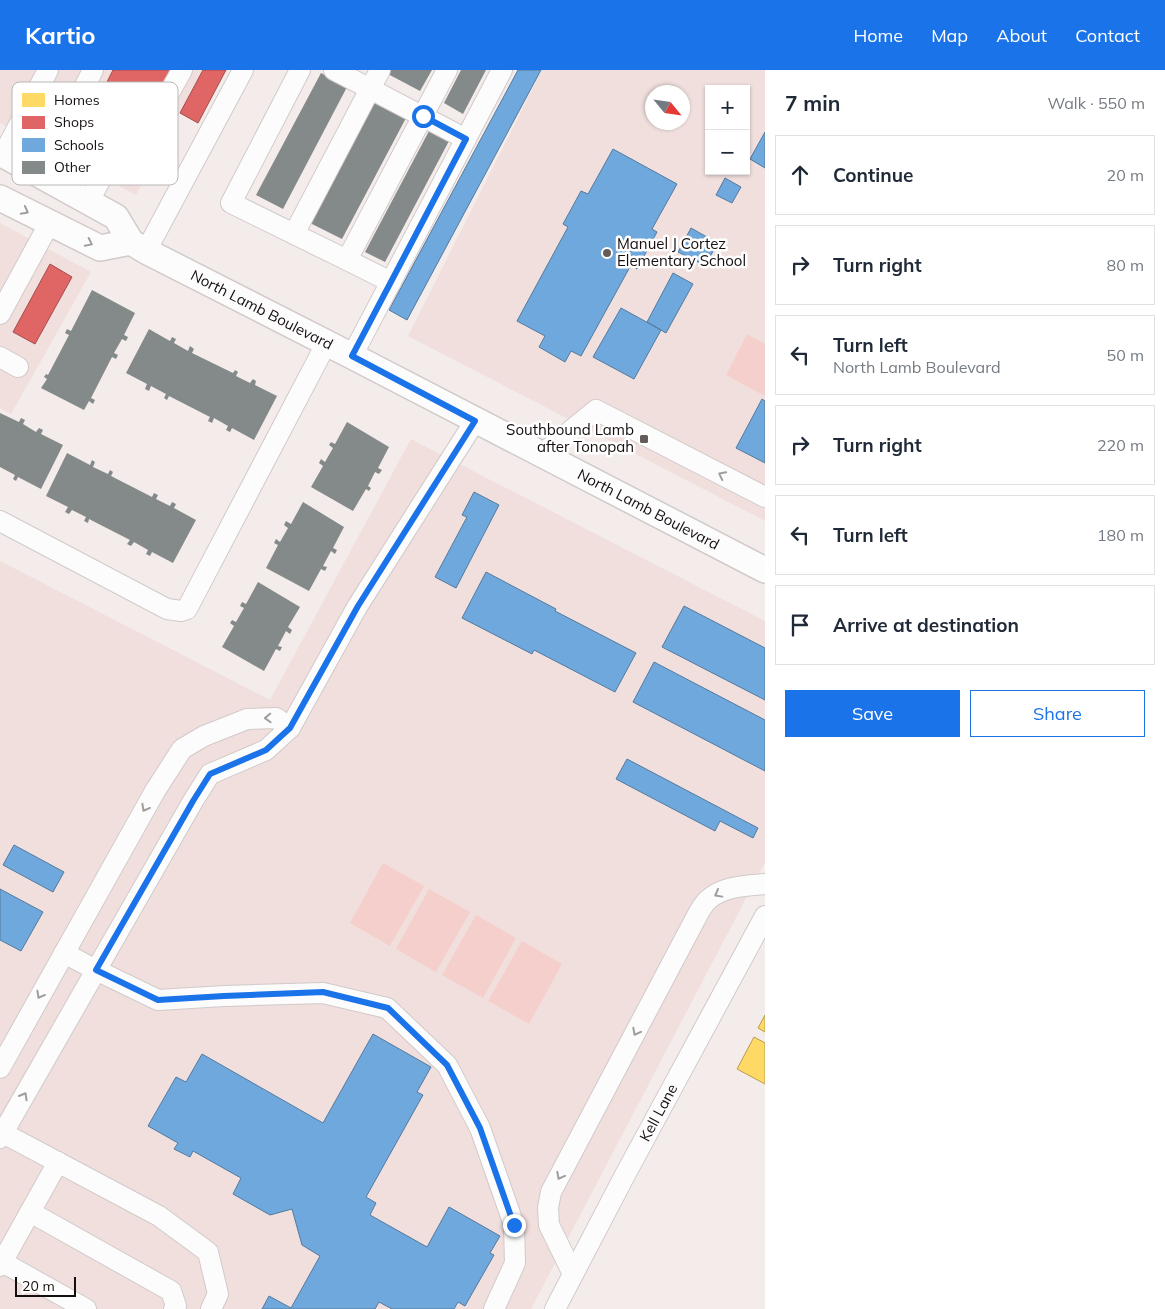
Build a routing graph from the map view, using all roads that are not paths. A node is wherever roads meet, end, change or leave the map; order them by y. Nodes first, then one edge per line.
1 (48, 70) edge
2 (93, 70) edge
3 (182, 70) edge
4 (243, 70) edge
5 (300, 70) edge
6 (334, 70) edge
7 (380, 70) edge
8 (447, 70) edge
9 (502, 70) edge
10 (41, 82) edge
11 (87, 82) edge
12 (175, 82) edge
13 (370, 89) junction
14 (423, 116) junction
15 (12, 134) edge
16 (466, 139) junction
17 (1, 154) edge
18 (178, 181) edge
19 (59, 185) edge
20 (98, 185) edge
21 (175, 185) edge
22 (0, 198) edge
23 (89, 201) junction
24 (49, 224) junction
25 (294, 234) junction
26 (139, 247) junction
27 (347, 260) junction
28 (391, 282) junction
29 (0, 314) edge
30 (326, 344) junction
31 (352, 356) junction
32 (0, 357) edge
33 (18, 367) dead end
34 (475, 421) junction
35 (541, 455) junction
36 (765, 497) edge
37 (0, 520) edge
38 (765, 570) edge
39 (290, 728) junction
40 (765, 884) edge
41 (765, 916) edge
42 (64, 953) junction
43 (96, 970) junction
44 (0, 1068) edge
45 (1, 1136) edge
46 (58, 1162) junction
47 (30, 1212) junction
48 (1, 1264) edge
49 (574, 1274) junction
50 (86, 1309) edge
51 (174, 1309) edge
52 (211, 1309) edge
53 (494, 1309) edge
54 (555, 1309) edge

1 - 10 street
2 - 11 street
3 - 12 street
4 - 18 street
5 - 25 street
6 - 13 street
7 - 13 street
8 - 14 street
9 - 16 street
13 - 14 street
13 - 25 street
14 - 16 street
14 - 27 street
15 - 17 street
16 - 28 street
19 - 23 main road
20 - 23 street
21 - 26 street
22 -> 24 main road
23 - 26 main road
24 -> 26 main road
24 - 29 street
25 - 27 street
26 - 30 main road, North Lamb Boulevard
27 - 28 street
28 - 31 street
30 - 31 main road, North Lamb Boulevard
30 - 37 street
31 - 34 main road, North Lamb Boulevard
32 - 33 street
34 - 35 main road, North Lamb Boulevard
34 - 39 street
36 -> 35 street
35 - 38 main road, North Lamb Boulevard
39 -> 42 street
39 - 43 street
40 -> 49 street
41 - 49 street, Kell Lane
42 - 43 street
42 -> 44 street
45 -> 43 street
43 - 53 street
45 - 46 street
46 - 47 street
46 - 52 street
47 - 48 street
47 - 51 street
48 - 50 street
49 - 54 street, Kell Lane

